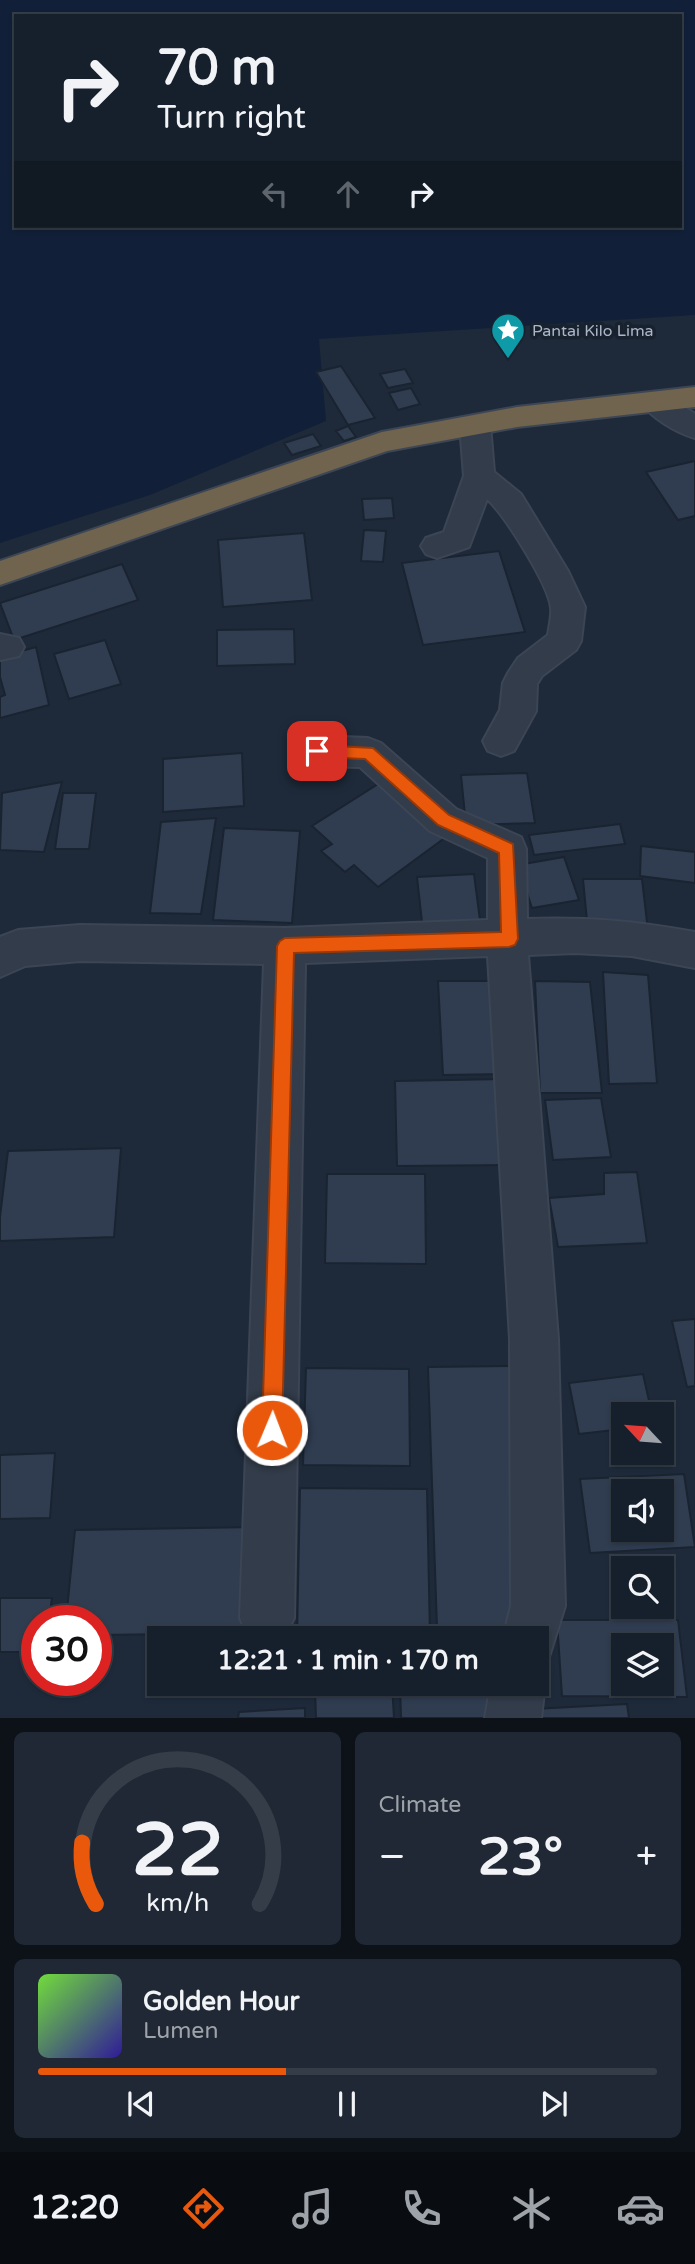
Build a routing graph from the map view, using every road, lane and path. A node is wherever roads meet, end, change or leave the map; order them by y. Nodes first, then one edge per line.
1 (695, 397) edge
2 (656, 402) junction
3 (475, 425) junction
4 (695, 428) edge
5 (479, 476) junction
6 (436, 546) dead end
7 (0, 573) edge
8 (501, 741) dead end
9 (317, 751) dead end
10 (509, 939) junction
11 (285, 946) junction
12 (695, 950) edge
13 (0, 959) edge
14 (267, 1618) dead end
15 (533, 1626) edge
16 (516, 1696) edge
17 (513, 1718) edge

1 - 2 highway
2 - 3 highway
2 - 4 street
3 - 5 street
3 - 7 highway
5 - 6 street
5 - 8 street
9 - 10 street
10 - 11 street
10 - 12 street
10 - 15 street
11 - 13 street
11 - 14 street
16 - 17 street

